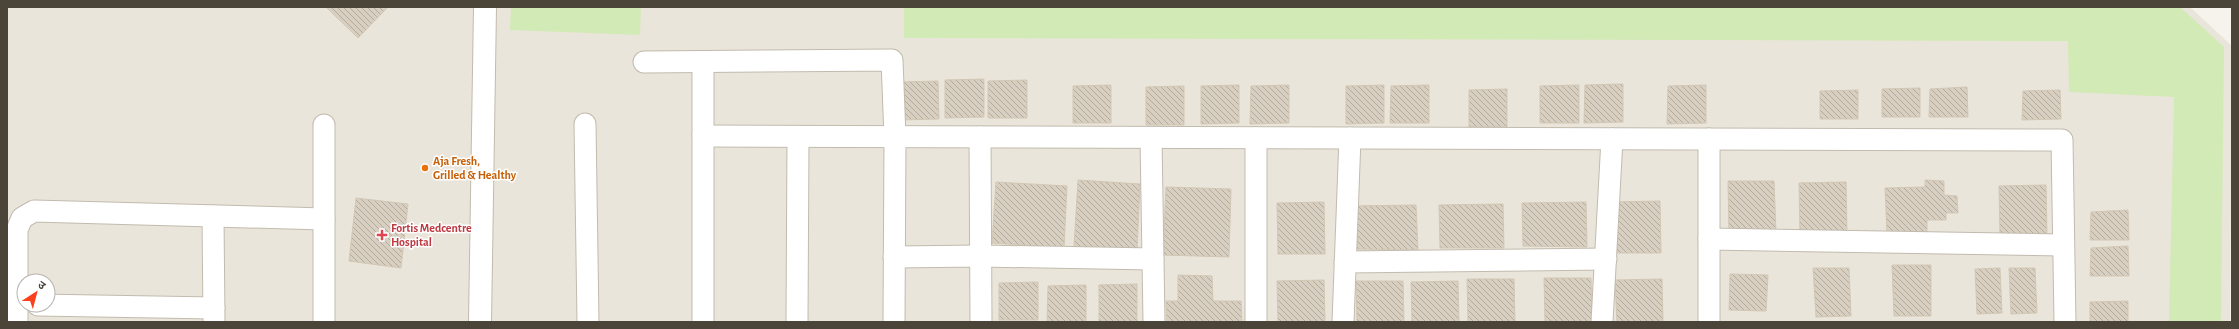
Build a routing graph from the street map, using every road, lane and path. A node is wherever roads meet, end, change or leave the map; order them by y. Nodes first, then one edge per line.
1 (485, 7) edge
2 (644, 62) dead end
3 (703, 62) junction
4 (585, 124) dead end
5 (324, 125) dead end
6 (703, 136) junction
7 (798, 136) junction
8 (895, 137) junction
9 (980, 137) junction
10 (1151, 138) junction
11 (1256, 138) junction
12 (1350, 138) junction
13 (1612, 139) junction
14 (1709, 139) junction
15 (214, 216) junction
16 (324, 219) junction
17 (1709, 239) junction
18 (2063, 245) junction
19 (981, 256) junction
20 (894, 258) junction
21 (1153, 259) junction
22 (1606, 259) junction
23 (1345, 262) junction
24 (18, 273) edge
25 (56, 307) edge
26 (108, 314) edge
27 (214, 315) edge
28 (324, 322) edge
29 (480, 322) edge
30 (588, 322) edge
31 (703, 322) edge
32 (797, 322) edge
33 (894, 322) edge
34 (981, 322) edge
35 (1154, 322) edge
36 (1256, 322) edge
37 (1343, 322) edge
38 (1602, 322) edge
39 (1709, 322) edge
40 (2065, 322) edge

1 - 29 street
2 - 3 street
3 - 6 street
3 - 8 street
4 - 30 street
5 - 16 street
6 - 7 street
6 - 31 street
7 - 8 street
7 - 32 street
8 - 9 street
8 - 20 street
9 - 10 street
9 - 19 street
10 - 11 street
10 - 21 street
11 - 12 street
11 - 36 street
12 - 13 street
12 - 23 street
13 - 14 street
13 - 22 street
14 - 17 street
14 - 18 street
15 - 16 street
15 - 24 street
15 - 27 street
16 - 28 street
17 - 18 street
17 - 39 street
18 - 40 street
19 - 20 street
19 - 21 street
19 - 34 street
20 - 33 street
21 - 35 street
22 - 23 street
22 - 38 street
23 - 37 street
25 - 26 street
26 - 27 street

